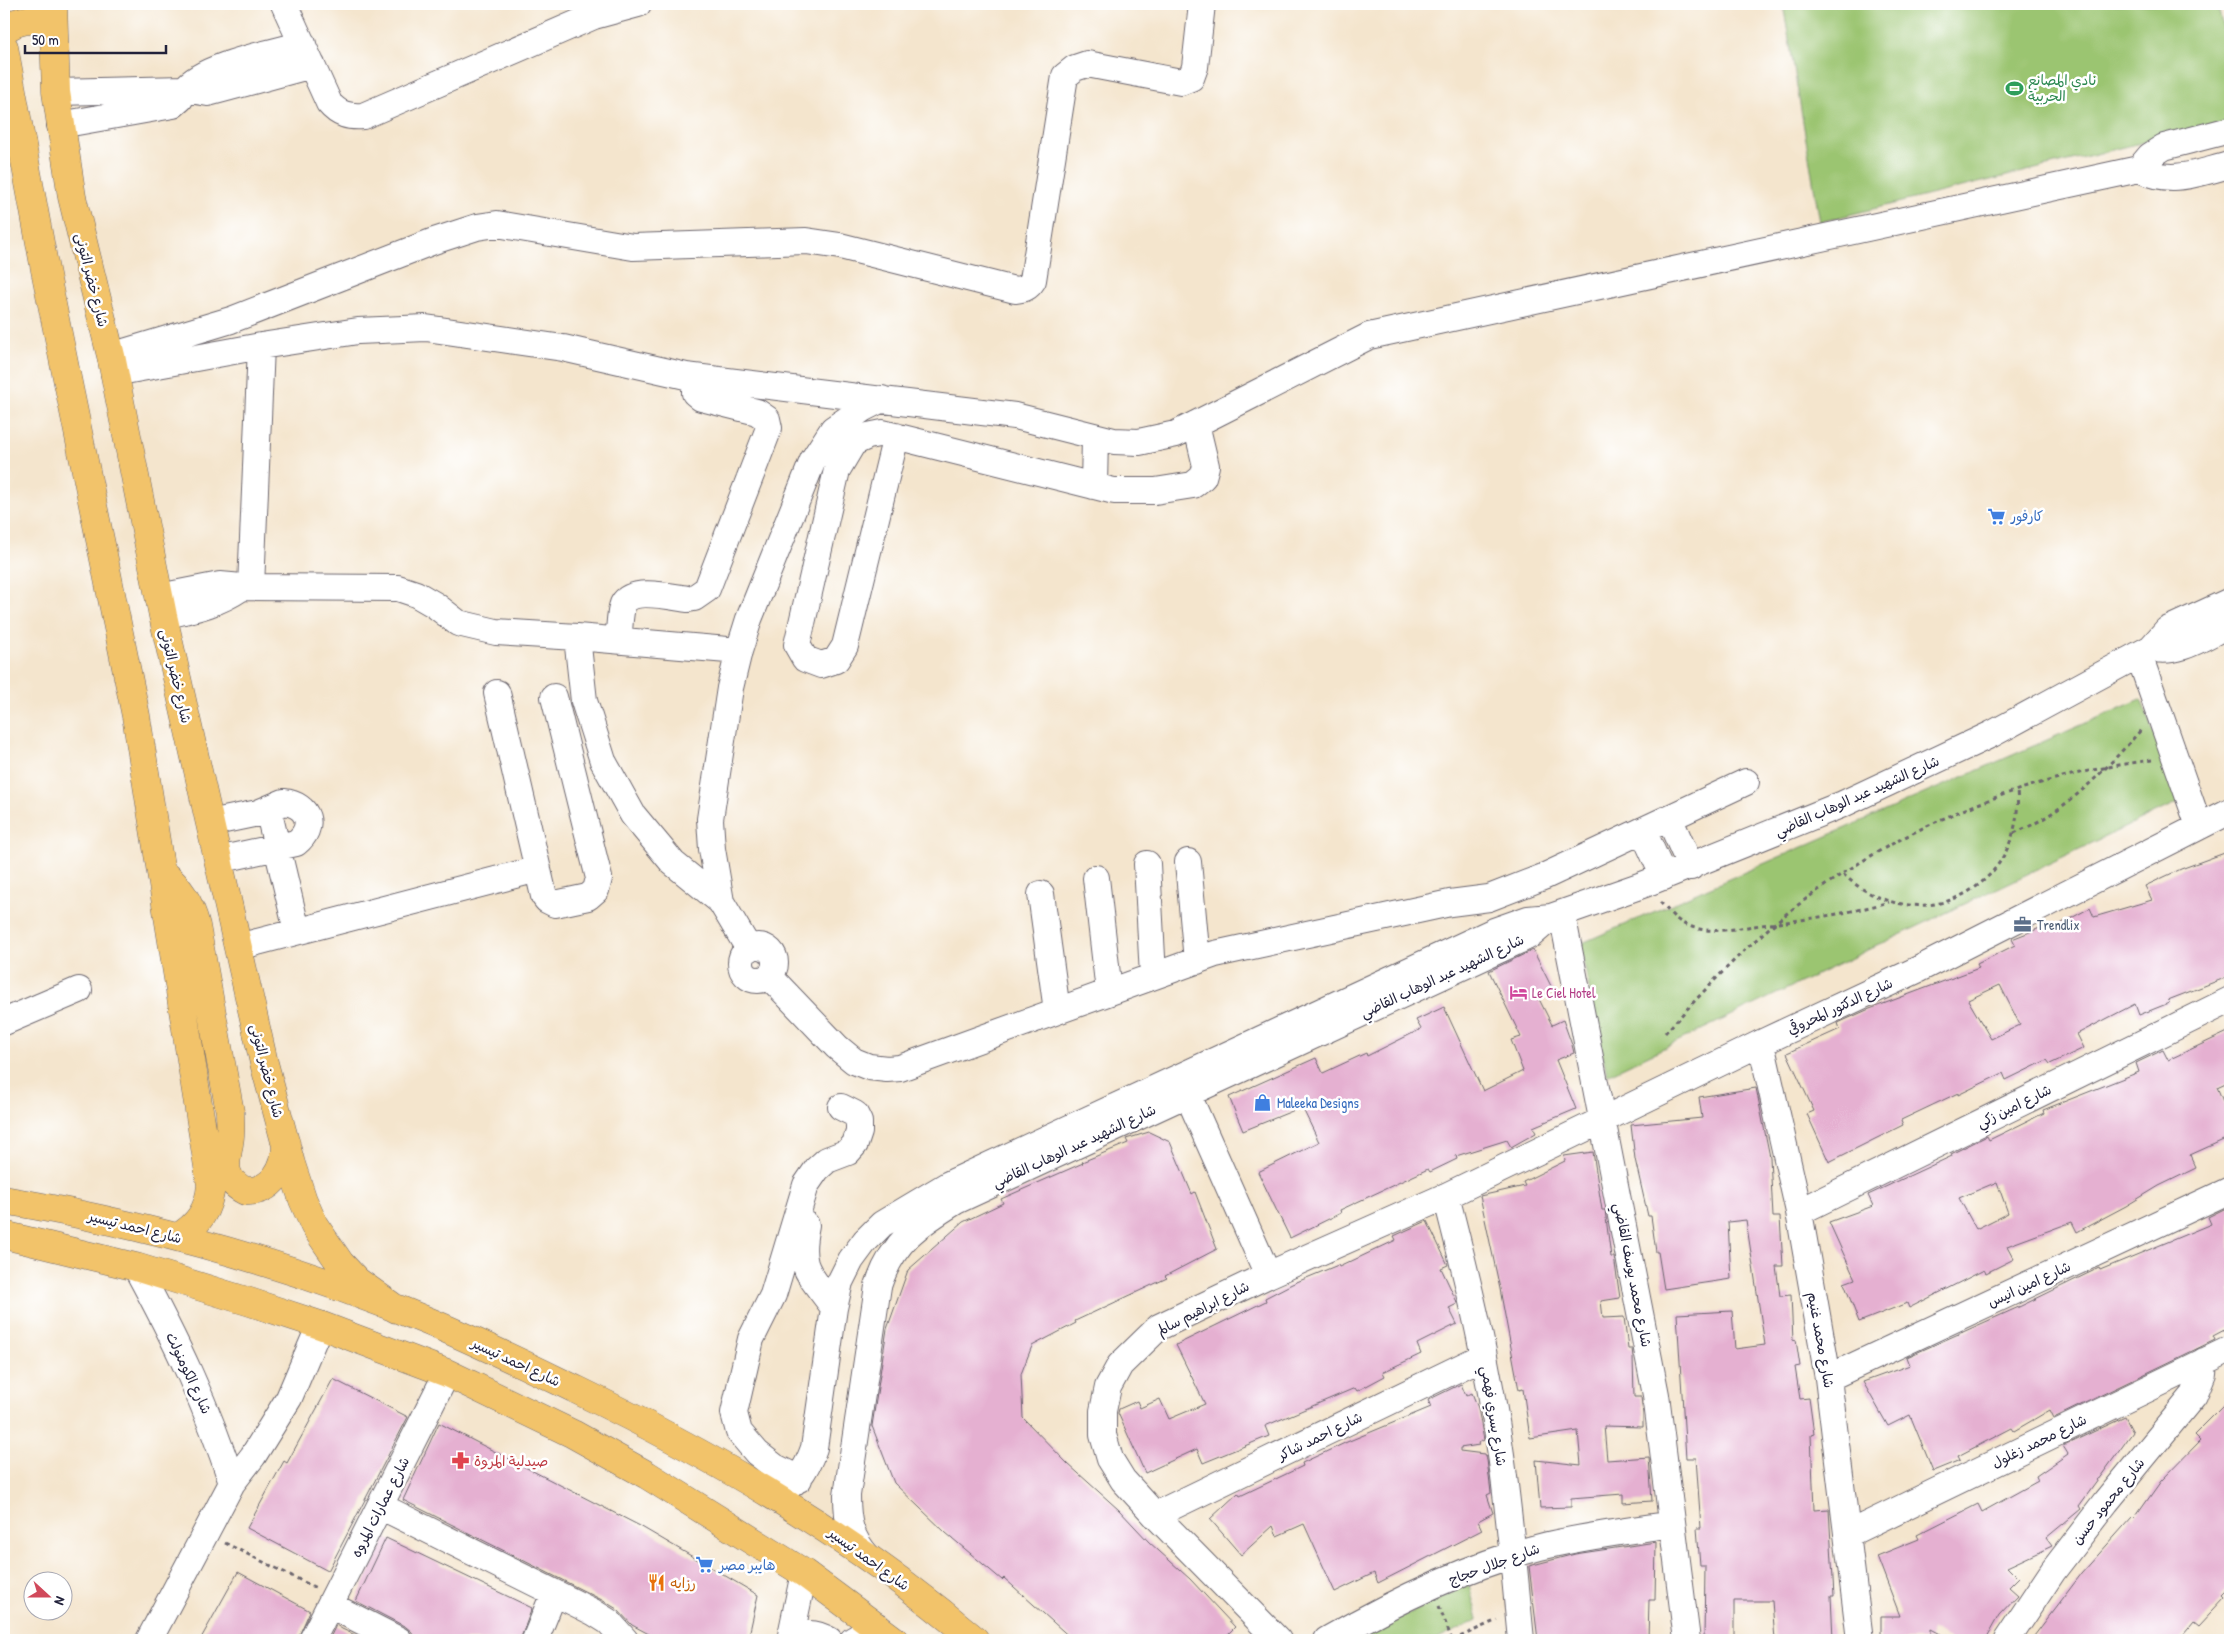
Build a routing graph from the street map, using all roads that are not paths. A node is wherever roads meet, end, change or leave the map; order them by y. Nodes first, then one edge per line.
1 (284, 4) edge
2 (638, 4) edge
3 (1202, 4) edge
4 (576, 13) edge
5 (53, 14) edge
6 (4, 30) edge
7 (4, 47) edge
8 (307, 55) junction
9 (183, 89) junction
10 (56, 92) junction
11 (60, 125) junction
12 (2221, 132) edge
13 (2226, 166) edge
14 (2140, 169) junction
15 (261, 346) junction
16 (112, 365) junction
17 (695, 378) junction
18 (806, 390) junction
19 (882, 400) junction
20 (964, 410) junction
21 (1196, 424) junction
22 (833, 429) junction
23 (896, 436) junction
24 (1095, 437) junction
25 (953, 451) junction
26 (1094, 486) junction
27 (246, 587) junction
28 (2230, 601) edge
29 (161, 607) junction
30 (2230, 624) edge
31 (577, 636) junction
32 (618, 640) junction
33 (739, 651) junction
34 (2145, 652) junction
35 (497, 693) dead end
36 (554, 697) dead end
37 (1746, 782) dead end
38 (268, 809) junction
39 (2230, 810) edge
40 (1669, 818) junction
41 (210, 823) junction
42 (2199, 826) junction
43 (1643, 831) junction
44 (277, 847) junction
45 (218, 860) junction
46 (1188, 862) dead end
47 (1147, 864) dead end
48 (1691, 867) junction
49 (538, 869) junction
50 (1096, 878) dead end
51 (1654, 881) junction
52 (1041, 894) dead end
53 (721, 902) junction
54 (1556, 915) junction
55 (298, 931) junction
56 (238, 947) junction
57 (1197, 960) junction
58 (1153, 976) junction
59 (79, 990) dead end
60 (1109, 992) junction
61 (2230, 1000) edge
62 (1057, 1011) junction
63 (4, 1022) edge
64 (1761, 1043) junction
65 (1187, 1093) junction
66 (1603, 1120) junction
67 (286, 1143) junction
68 (222, 1184) junction
69 (2230, 1190) edge
70 (1446, 1196) junction
71 (4, 1200) edge
72 (1798, 1212) junction
73 (4, 1235) edge
74 (178, 1238) junction
75 (136, 1267) junction
76 (1268, 1275) junction
77 (834, 1308) junction
78 (396, 1310) junction
79 (320, 1325) junction
80 (2230, 1349) edge
81 (1484, 1356) junction
82 (2204, 1361) junction
83 (447, 1373) junction
84 (1828, 1378) junction
85 (851, 1463) junction
86 (805, 1468) junction
87 (232, 1483) junction
88 (773, 1495) junction
89 (380, 1506) junction
90 (1155, 1515) junction
91 (1672, 1524) junction
92 (1848, 1534) junction
93 (1512, 1556) junction
94 (869, 1558) junction
95 (804, 1573) junction
96 (554, 1593) junction
97 (332, 1601) junction
98 (886, 1633) edge
99 (150, 1640) edge
100 (312, 1640) edge
101 (399, 1640) edge
102 (535, 1640) edge
103 (626, 1640) edge
104 (790, 1640) edge
105 (829, 1640) edge
106 (853, 1640) edge
107 (975, 1640) edge
108 (1278, 1640) edge
109 (1327, 1640) edge
110 (1521, 1640) edge
111 (1687, 1640) edge
112 (1860, 1640) edge
113 (2006, 1640) edge

1 - 8 street
2 - 4 street
3 - 16 street
4 - 8 street
5 - 6 main road
5 - 10 main road, شارع خضر التونى
7 - 68 main road
8 - 9 street
9 - 10 street
9 - 11 street
10 - 11 main road, شارع خضر التونى
11 - 16 main road, شارع خضر التونى
12 - 13 street
12 - 14 street
13 - 14 street
14 - 21 street
15 - 16 street
15 - 17 street
15 - 27 street
16 - 29 main road, شارع خضر التونى
17 - 18 street
17 - 32 street
18 - 19 street
18 - 22 street
19 - 20 street
19 - 22 street
20 - 24 street
20 - 25 street
21 - 24 street
21 - 26 street
22 - 33 street
23 - 23 street
23 - 25 street
24 - 26 street
25 - 26 street
27 - 29 street
27 - 31 street
28 - 34 street, شارع الشهيد عبد الوهاب القاضي
29 - 41 main road, شارع خضر التونى
30 - 34 street
31 - 32 street
31 - 53 street
32 - 33 street
33 - 53 street
34 - 42 street
34 - 48 street, شارع الشهيد عبد الوهاب القاضي
35 - 49 street
36 - 49 street
37 - 40 street
38 - 41 street
38 - 44 street
38 - 44 street
39 - 42 street, شارع الدكتور المحروقي
40 - 43 street
40 - 48 street
41 - 45 main road, شارع خضر التونى
42 - 64 street, شارع الدكتور المحروقي
43 - 51 street
43 - 57 street
44 - 45 street
44 - 55 street
45 - 56 main road, شارع خضر التونى
46 - 57 street
47 - 58 street
48 - 51 street, شارع الشهيد عبد الوهاب القاضي
49 - 55 street
50 - 60 street
51 - 54 street, شارع الشهيد عبد الوهاب القاضي
52 - 62 street
53 - 62 street
54 - 65 street, شارع الشهيد عبد الوهاب القاضي
54 - 66 street, شارع محمد يوسف القاضي
54 - 77 street, شارع الشهيد عبد الوهاب القاضي
55 - 56 street
56 - 67 main road, شارع خضر التونى
57 - 58 street
58 - 60 street
59 - 63 street
60 - 62 street
61 - 72 street, شارع امين زكي
64 - 66 street, شارع الدكتور المحروقي
64 - 72 street, شارع محمد غنيم
65 - 76 street
65 - 85 street, شارع الشهيد عبد الوهاب القاضي
66 - 70 street, شارع الدكتور المحروقي
66 - 91 street, شارع محمد يوسف القاضي
67 - 68 main road
67 - 78 main road, شارع خضر التونى
68 - 74 main road
69 - 84 street, شارع امين انيس
70 - 76 street, شارع ابراهيم سالم
70 - 81 street, شارع يسري فهمي
71 - 74 main road, شارع احمد تيسير
72 - 84 street, شارع محمد غنيم
73 - 75 main road
74 - 78 main road, شارع احمد تيسير
75 - 79 main road
75 - 87 street, شارع الكومنولث
76 - 90 street, شارع ابراهيم سالم
77 - 86 street, شارع الشهيد عبد الوهاب القاضي
77 - 86 street
78 - 88 main road, شارع احمد تيسير
79 - 83 main road
79 - 87 street
80 - 82 street, شارع محمد زغلول
81 - 90 street, شارع احمد شاكر
81 - 93 street, شارع يسري فهمي
82 - 92 street, شارع محمد زغلول
82 - 113 street, شارع محمود حسن
83 - 89 street, شارع عمارات المروه
83 - 95 main road
84 - 92 street, شارع محمد غنيم
85 - 86 street
85 - 94 street, شارع الشهيد عبد الوهاب القاضي
86 - 88 street
87 - 99 street
88 - 94 main road, شارع احمد تيسير
89 - 96 street
89 - 97 street, شارع عمارات المروه
90 - 108 street, شارع ابراهيم سالم
91 - 93 street, شارع جلال حجاج
91 - 111 street, شارع محمد يوسف القاضي
92 - 112 street, شارع محمد غنيم
93 - 109 street, شارع جلال حجاج
93 - 110 street, شارع يسري فهمي
94 - 107 main road, شارع احمد تيسير
95 - 98 main road
95 - 104 street
96 - 102 street
96 - 103 street
97 - 100 street, شارع عمارات المروه
97 - 101 street
98 - 106 street
104 - 105 street

